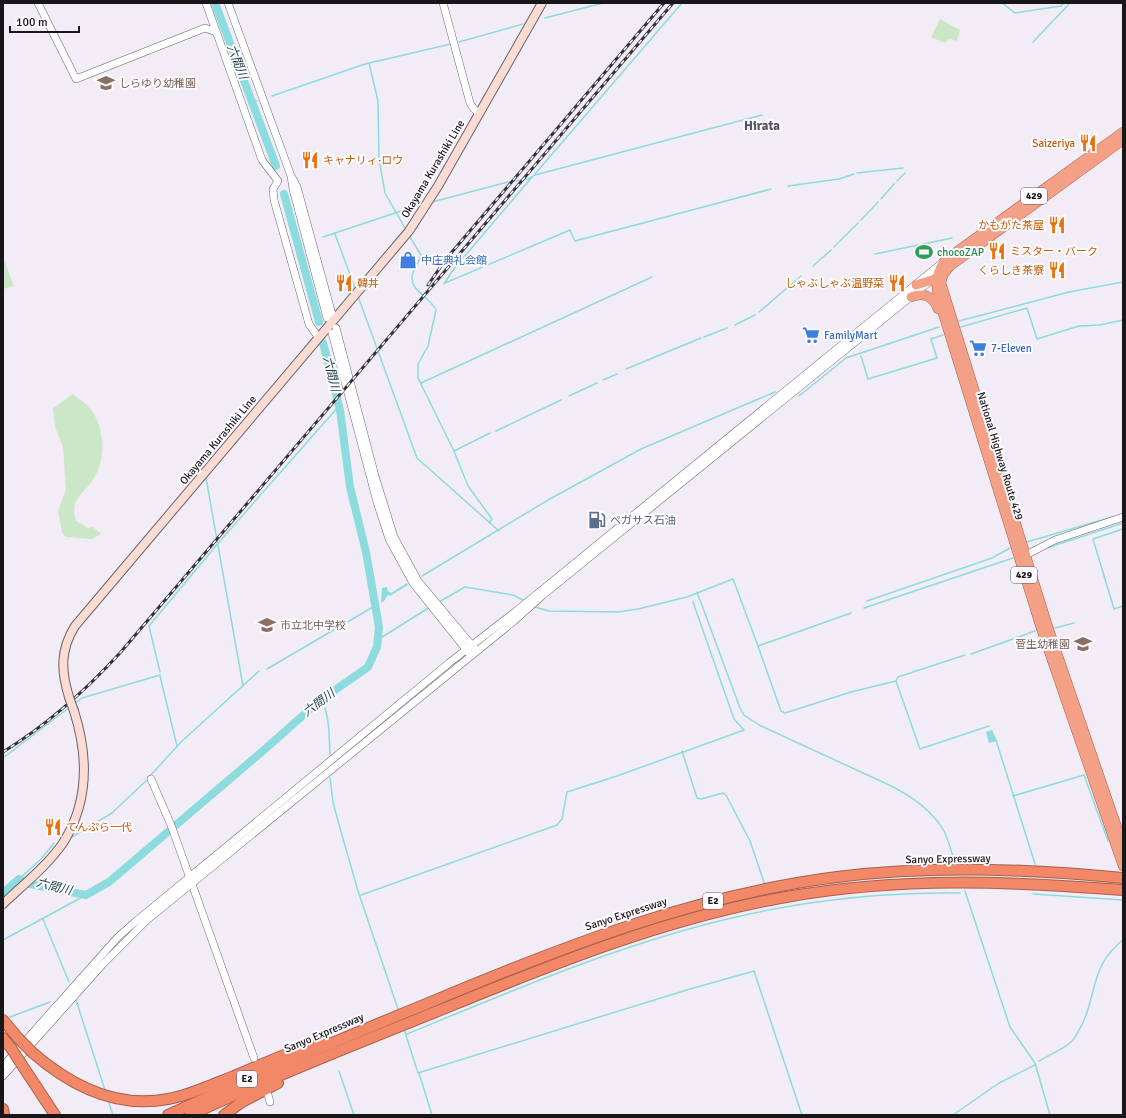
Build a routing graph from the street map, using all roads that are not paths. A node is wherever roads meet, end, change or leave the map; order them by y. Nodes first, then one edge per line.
1 (38, 3) edge
2 (206, 3) edge
3 (228, 3) edge
4 (443, 3) edge
5 (542, 3) edge
6 (210, 14) junction
7 (205, 28) junction
8 (216, 32) junction
9 (479, 113) junction
10 (1123, 132) edge
11 (1123, 140) edge
12 (947, 263) junction
13 (936, 280) junction
14 (916, 285) junction
15 (912, 297) junction
16 (330, 316) dead end
17 (946, 323) junction
18 (334, 331) dead end
19 (318, 337) junction
20 (1123, 517) edge
21 (1026, 555) junction
22 (530, 604) junction
23 (472, 651) junction
24 (151, 779) dead end
25 (1123, 845) edge
26 (1123, 866) edge
27 (1123, 878) edge
28 (190, 880) junction
29 (1123, 890) edge
30 (3, 904) edge
31 (3, 1020) edge
32 (3, 1038) edge
33 (328, 1046) junction
34 (254, 1058) dead end
35 (3, 1066) edge
36 (3, 1076) edge
37 (3, 1109) edge
38 (4, 1115) edge
39 (54, 1115) edge
40 (168, 1115) edge
41 (190, 1115) edge
42 (224, 1115) edge

1 - 7 street
2 - 6 street
3 - 16 street
4 - 9 street
5 - 9 main road, Okayama Kurashiki Line
6 - 7 street
6 - 8 street
7 - 8 street
8 - 19 street
9 - 19 main road, Okayama Kurashiki Line
10 - 12 highway, 429
11 - 12 highway, 429
12 - 13 highway, 429
12 - 14 street
13 - 14 highway
13 - 15 street
13 - 17 highway, National Highway Route 429 / 429
13 - 21 highway, National Highway Route 429 / 429
14 - 22 street
15 - 17 highway
15 - 22 street
17 - 26 highway, National Highway Route 429 / 429
18 - 23 street
19 - 30 main road, Okayama Kurashiki Line, bridge
20 - 21 street
21 - 25 highway, National Highway Route 429 / 429
22 - 23 street
23 - 28 street
24 - 28 street
27 - 33 highway, Sanyo Expressway / E2
28 - 34 street
28 - 35 street
28 - 36 street
29 - 33 highway, Sanyo Expressway / E2
31 - 33 highway, bridge
32 - 39 highway, bridge
33 - 40 highway, Sanyo Expressway / E2
33 - 41 highway, Sanyo Expressway / E2
33 - 42 highway
37 - 38 highway

